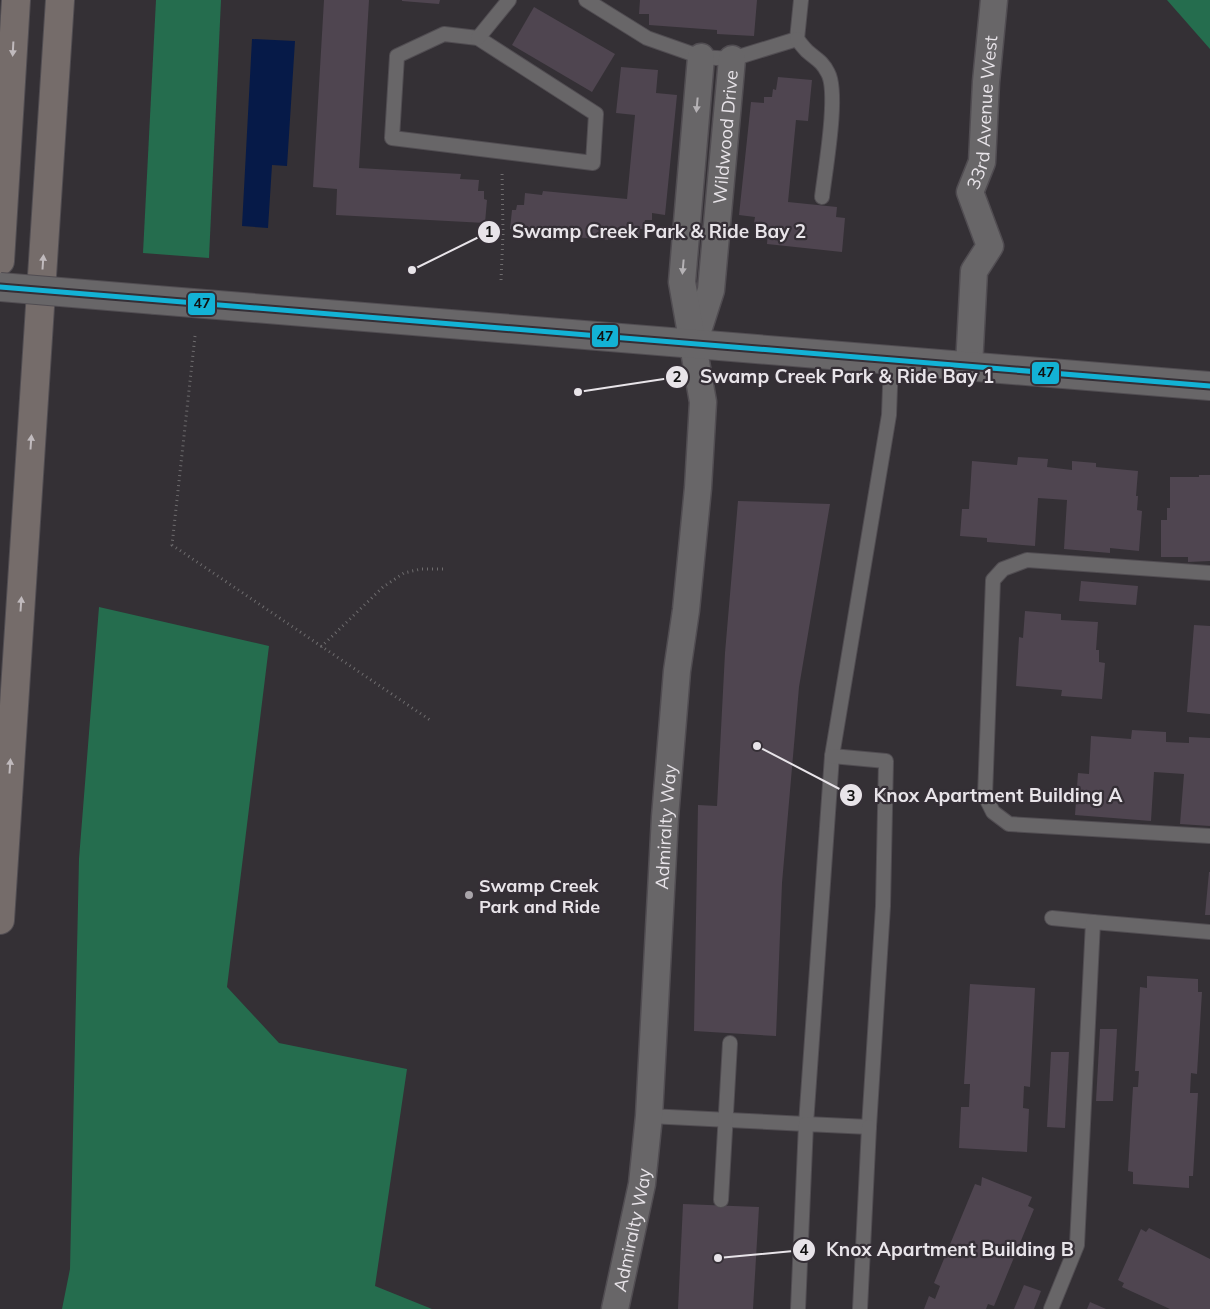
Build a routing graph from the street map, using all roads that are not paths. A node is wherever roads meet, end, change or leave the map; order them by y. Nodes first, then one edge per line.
1 (16, 0) edge
2 (60, 0) edge
3 (508, 0) edge
4 (586, 0) edge
5 (801, 0) edge
6 (994, 0) edge
7 (478, 38) junction
8 (797, 39) junction
9 (701, 57) junction
10 (732, 59) junction
11 (822, 197) dead end
12 (0, 261) edge
13 (0, 287) edge
14 (694, 343) junction
15 (891, 360) junction
16 (969, 366) junction
17 (1210, 386) edge
18 (1210, 573) edge
19 (832, 756) junction
20 (1210, 836) edge
21 (1052, 918) dead end
22 (0, 920) edge
23 (1093, 922) junction
24 (1210, 932) edge
25 (730, 1043) dead end
26 (649, 1116) junction
27 (725, 1120) junction
28 (806, 1124) junction
29 (869, 1127) junction
30 (722, 1200) dead end
31 (616, 1309) edge
32 (798, 1309) edge
33 (860, 1309) edge
34 (1051, 1309) edge

1 -> 12 highway
22 -> 2 highway
3 - 7 lane
4 - 9 lane
5 - 8 lane
6 - 16 street, 33rd Avenue West
7 - 7 lane
8 - 10 lane
8 - 11 lane
9 - 10 lane
9 -> 14 street, Wildwood Drive
10 - 14 street, Wildwood Drive
13 - 14 main road, bridge
14 - 15 main road
14 - 26 street, Admiralty Way
15 - 16 main road
15 - 19 lane
16 - 17 main road
18 - 20 lane
19 - 28 lane
19 - 29 lane
21 - 23 lane
23 - 24 lane
23 - 34 lane
25 - 27 lane
26 - 27 lane
26 - 31 street, Admiralty Way
27 - 28 lane
27 - 30 lane
28 - 29 lane
28 - 32 lane
29 - 33 lane

